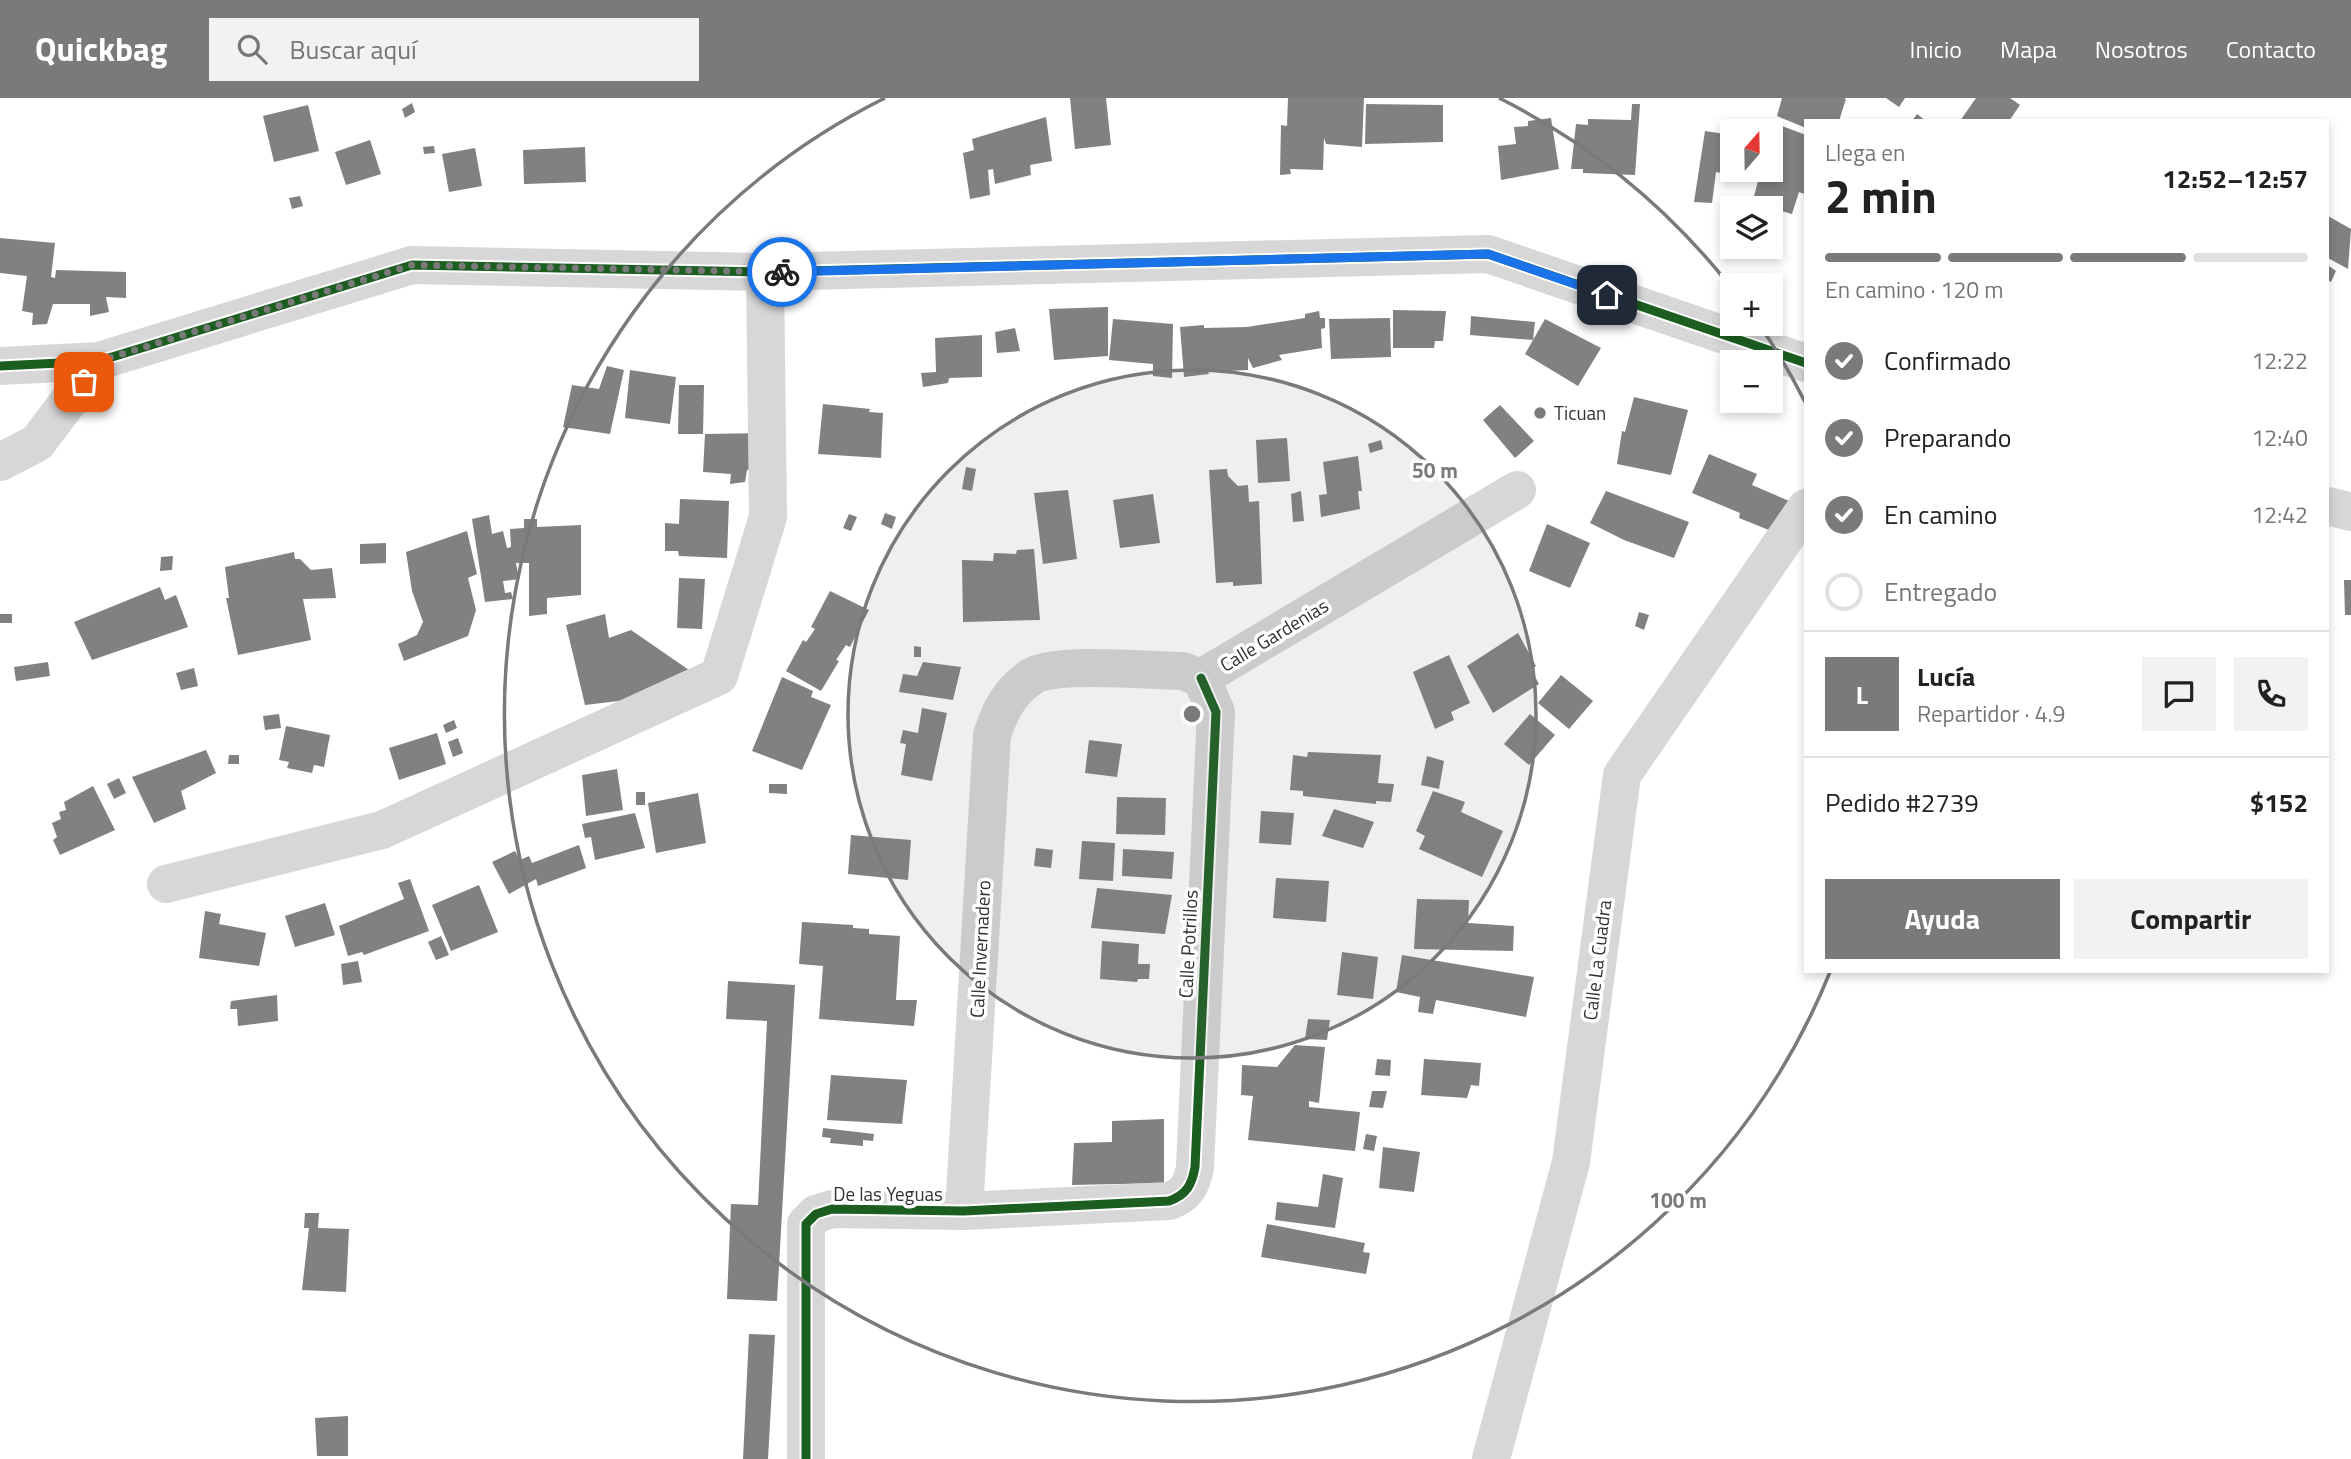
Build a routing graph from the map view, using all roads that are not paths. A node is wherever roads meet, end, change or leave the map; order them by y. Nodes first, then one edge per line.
1 (765, 272) junction
2 (99, 361) junction
3 (1804, 362) edge
4 (0, 366) edge
5 (0, 462) edge
6 (1517, 490) dead end
7 (2329, 506) edge
8 (1804, 511) edge
9 (2351, 512) edge
10 (1201, 678) junction
11 (1012, 692) joint
12 (166, 884) dead end
13 (1169, 1201) joint
14 (964, 1211) junction
15 (806, 1459) edge
16 (1491, 1459) edge

1 - 2 street
1 - 3 street
1 - 12 street
2 - 4 street
2 - 5 street
6 - 10 street, Calle Gardenias
7 - 9 street
8 - 16 street, Calle La Cuadra
10 - 11 street, Calle Gardenias
10 - 13 street, Calle Potrillos
11 - 14 street, Calle Invernadero
13 - 14 street, De las Yeguas
14 - 15 street, De las Yeguas

